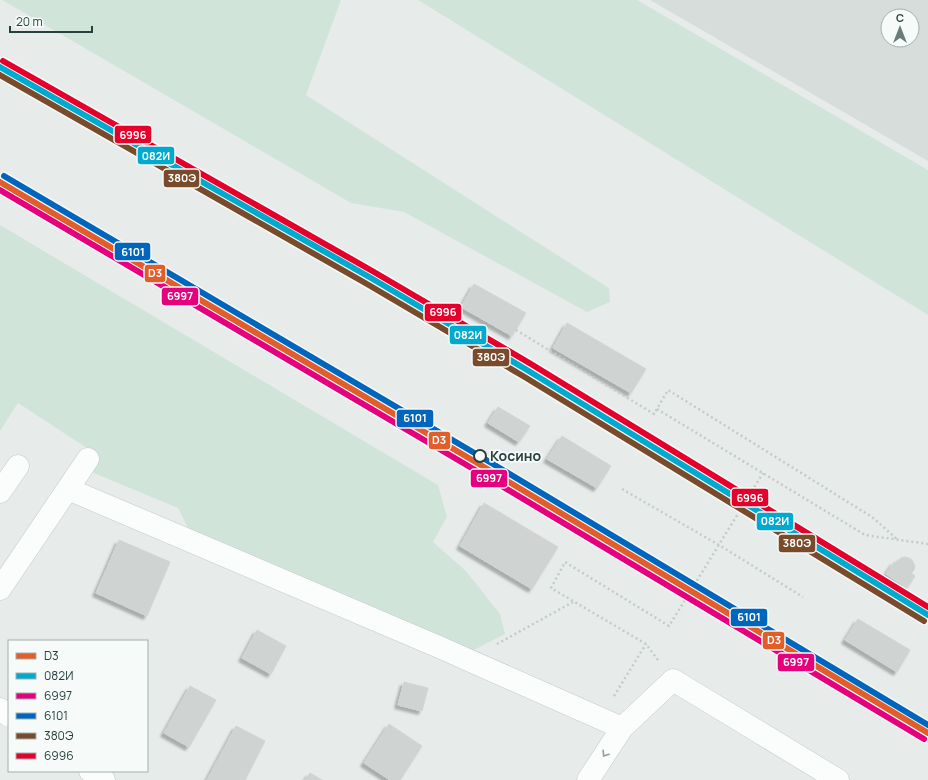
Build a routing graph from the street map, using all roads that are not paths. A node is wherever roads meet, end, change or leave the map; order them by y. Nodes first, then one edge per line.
1 (88, 458) dead end
2 (18, 466) dead end
3 (68, 489) junction
4 (0, 492) edge
5 (0, 589) edge
6 (622, 728) junction
7 (92, 772) edge
8 (104, 780) edge
9 (588, 780) edge
10 (838, 780) edge

1 - 3 street
2 - 4 street
3 - 5 street
3 - 6 street
6 -> 9 street
6 - 10 street
7 - 8 street

